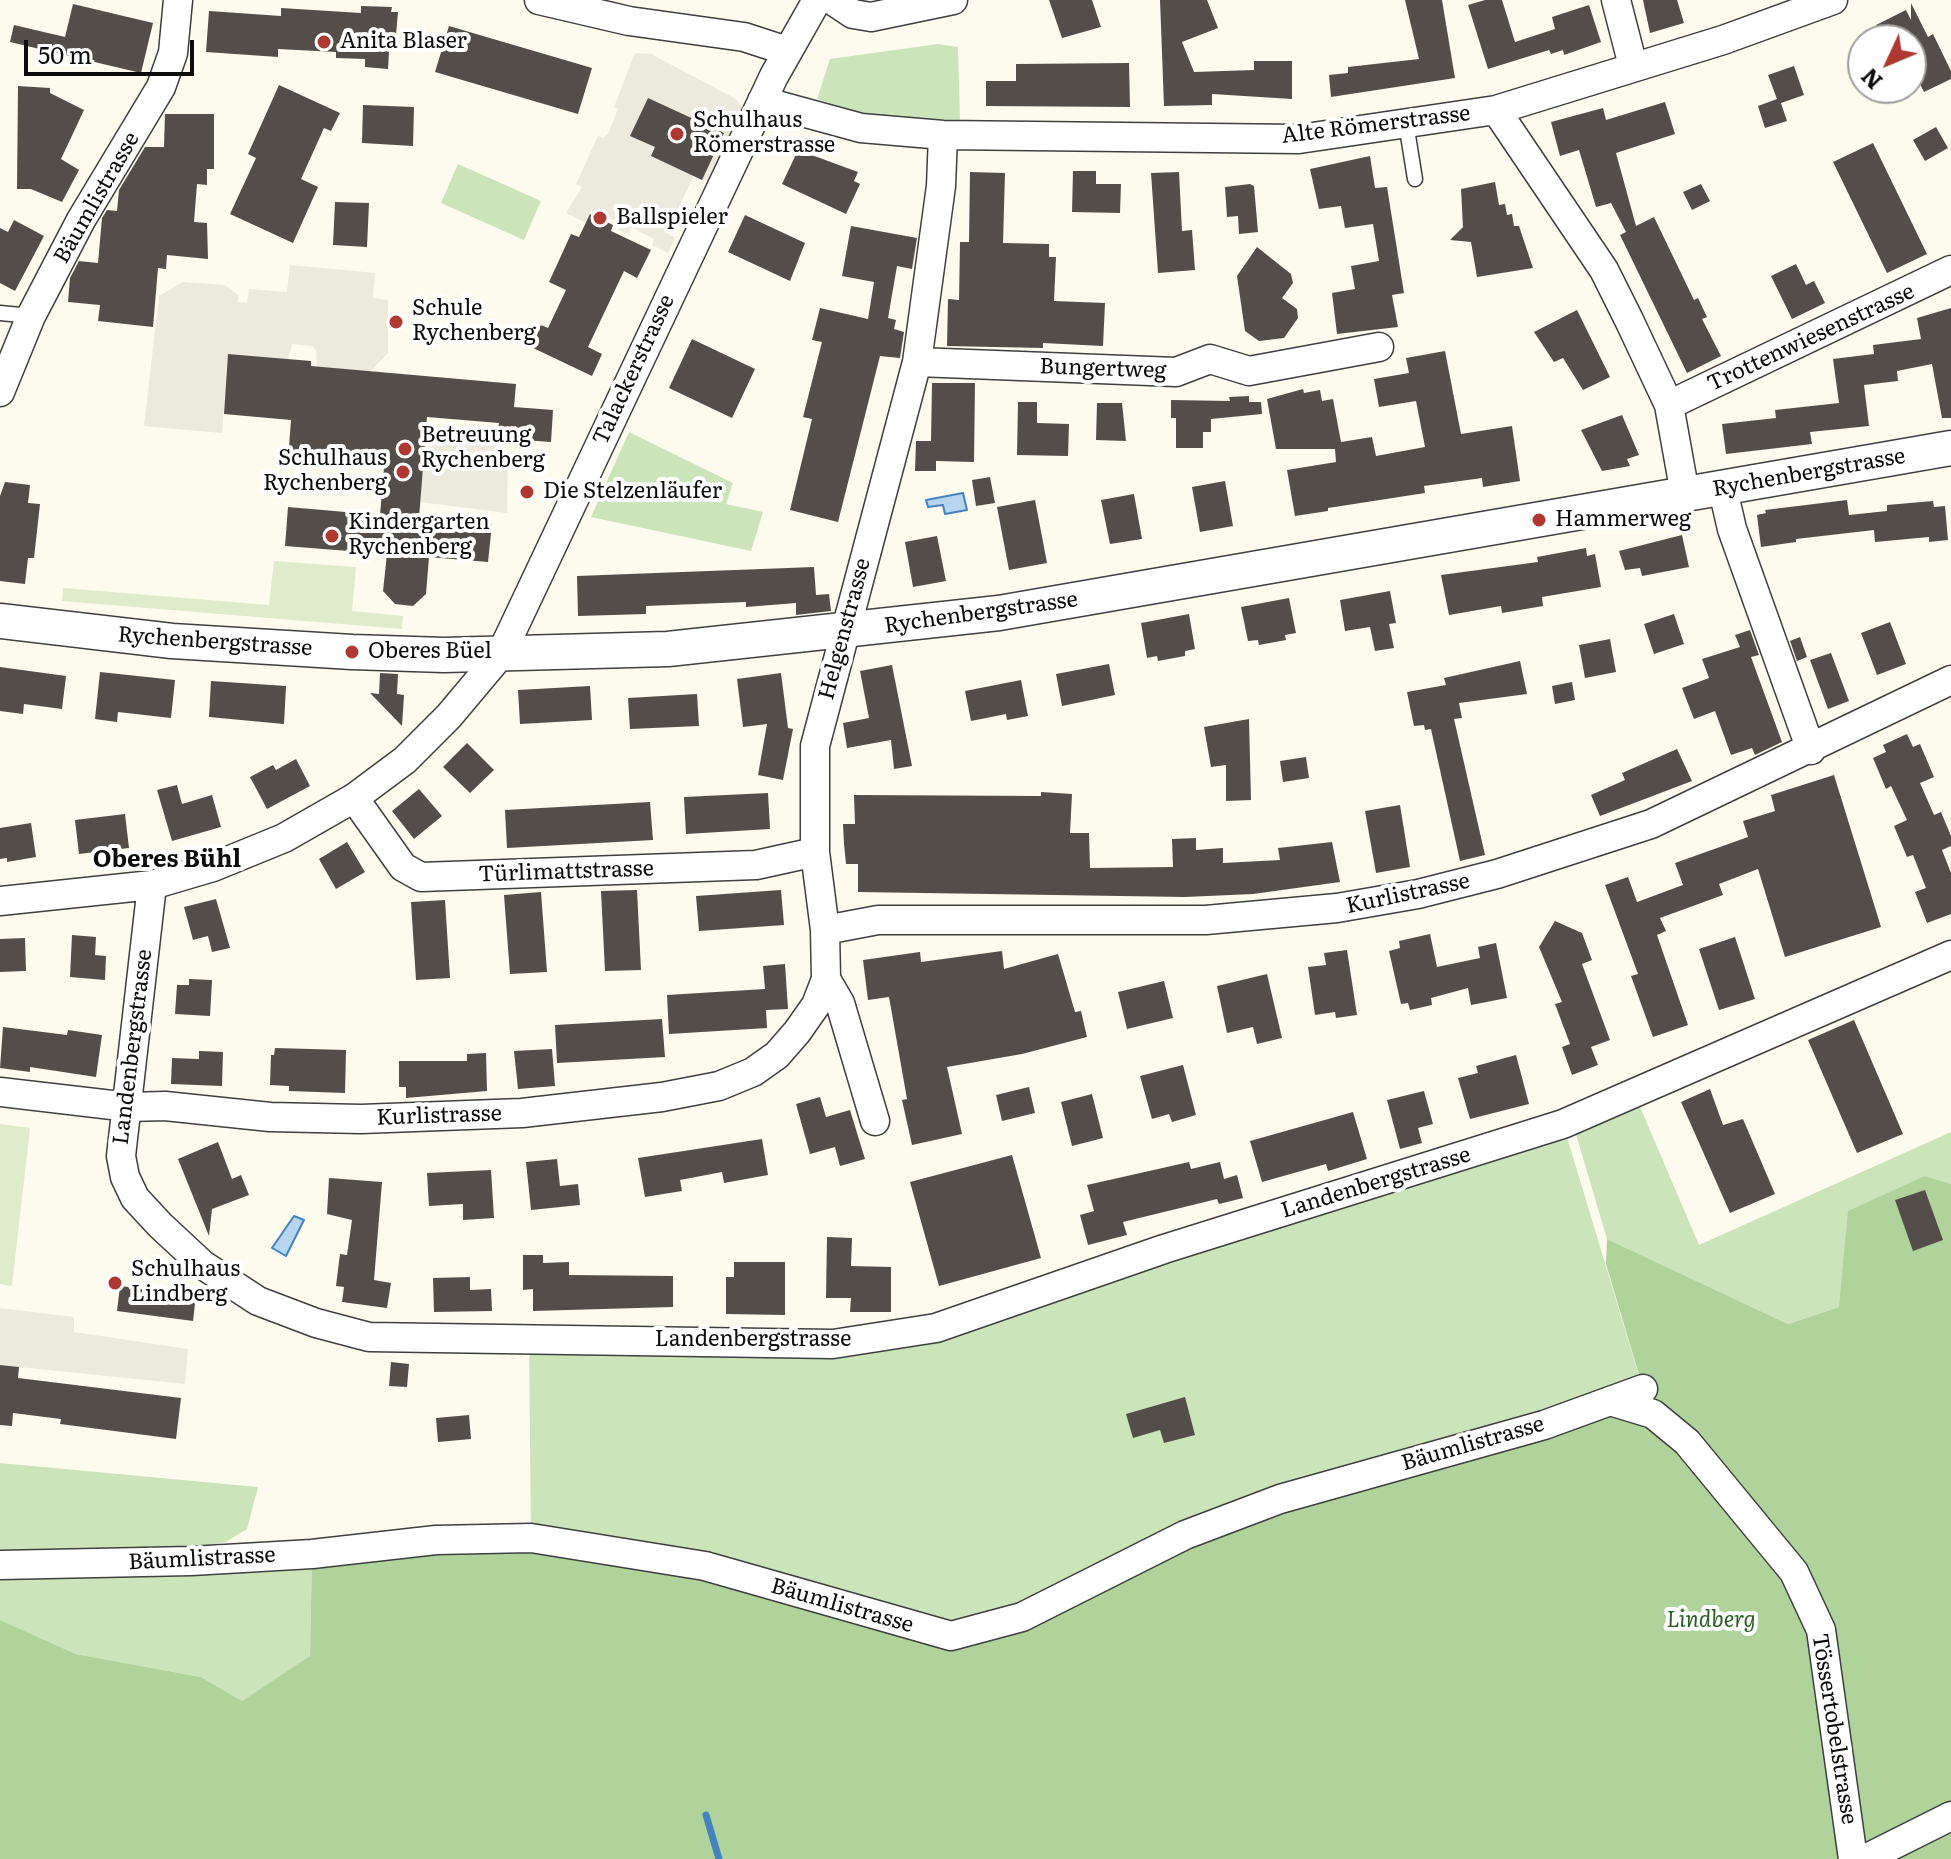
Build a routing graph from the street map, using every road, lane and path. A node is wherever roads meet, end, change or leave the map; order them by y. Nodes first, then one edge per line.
1 (178, 0) edge
2 (539, 0) edge
3 (817, 0) edge
4 (832, 0) edge
5 (953, 0) edge
6 (1616, 0) edge
7 (1833, 0) edge
8 (787, 51) junction
9 (1633, 66) junction
10 (762, 101) junction
11 (1496, 110) junction
12 (1406, 123) junction
13 (943, 135) junction
14 (1415, 179) dead end
15 (1951, 270) edge
16 (0, 313) edge
17 (31, 316) junction
18 (1379, 347) dead end
19 (917, 362) junction
20 (0, 392) edge
21 (1669, 405) junction
22 (1951, 448) edge
23 (1723, 490) junction
24 (1685, 494) junction
25 (0, 621) edge
26 (843, 632) junction
27 (501, 654) junction
28 (1951, 680) edge
29 (1811, 750) junction
30 (354, 798) junction
31 (815, 852) junction
32 (152, 885) junction
33 (0, 901) edge
34 (825, 930) junction
35 (1951, 955) edge
36 (826, 979) junction
37 (0, 1092) edge
38 (129, 1107) junction
39 (875, 1121) dead end
40 (1643, 1389) dead end
41 (1610, 1401) junction
42 (0, 1565) edge
43 (1951, 1816) edge
44 (1853, 1859) edge
45 (1865, 1859) edge

1 - 17 street, Bäumlistrasse
2 - 8 street
3 - 8 street, Talackerstrasse
4 - 5 street
6 - 9 street
7 - 9 street, Alte Römerstrasse
8 - 10 street, Talackerstrasse
9 - 11 street, Alte Römerstrasse
10 - 13 street, Alte Römerstrasse
10 - 27 street, Talackerstrasse
11 - 12 street, Alte Römerstrasse
11 - 21 street
12 - 13 street, Alte Römerstrasse
12 - 14 lane
13 - 19 street, Helgenstrasse
15 - 21 street, Trottenwiesenstrasse
16 - 17 lane
17 - 20 street, Bäumlistrasse
18 - 19 street, Bungertweg
19 - 26 street, Helgenstrasse
21 - 24 street
22 - 23 street, Rychenbergstrasse
23 - 24 street, Rychenbergstrasse
23 - 29 street
24 - 26 street, Rychenbergstrasse
25 - 27 street, Rychenbergstrasse
26 - 27 street, Rychenbergstrasse
26 - 31 street, Helgenstrasse
27 - 30 street, Talackerstrasse
28 - 29 street, Kurlistrasse
29 - 34 street, Kurlistrasse
30 - 31 street, Türlimattstrasse
30 - 32 street, Talackerstrasse
31 - 34 street, Helgenstrasse
32 - 33 street, Talackerstrasse
32 - 38 street, Landenbergstrasse
34 - 36 street, Helgenstrasse
35 - 38 street, Landenbergstrasse
36 - 38 street, Kurlistrasse
36 - 39 street, Helgenstrasse
37 - 38 street, Kurlistrasse
40 - 41 street, Bäumlistrasse
41 - 42 street, Bäumlistrasse
41 - 44 street, Tössertobelstrasse
43 - 45 street

